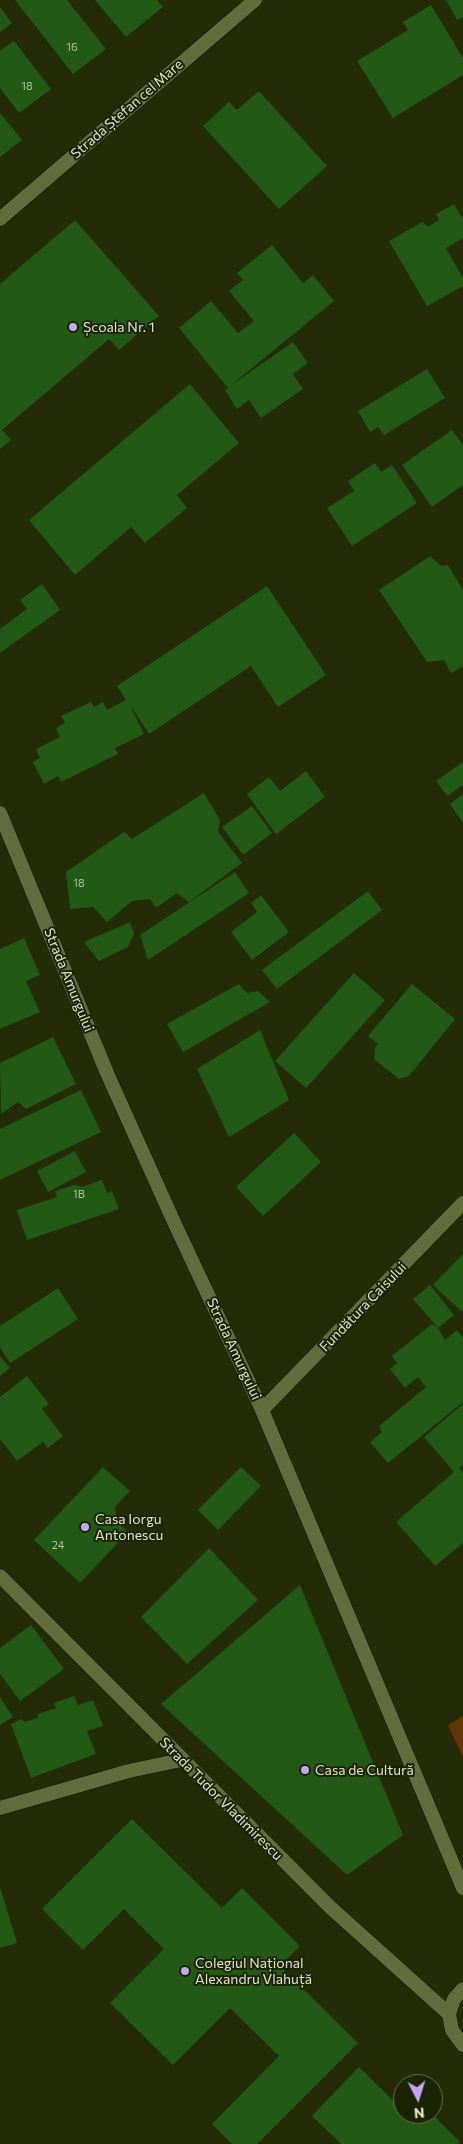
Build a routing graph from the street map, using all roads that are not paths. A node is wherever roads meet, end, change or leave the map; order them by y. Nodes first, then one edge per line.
1 (255, 0) edge
2 (0, 219) edge
3 (0, 813) edge
4 (463, 1203) edge
5 (262, 1410) junction
6 (0, 1576) edge
7 (181, 1760) junction
8 (0, 1808) edge
9 (463, 1888) edge
10 (463, 1989) edge
11 (449, 2014) junction
12 (463, 2045) edge

1 - 2 street, Strada Ștefan cel Mare
3 - 5 street, Strada Amurgului
4 - 5 street, Fundătura Caisului
5 - 9 street, Strada Amurgului
6 - 7 street, Strada Tudor Vladimirescu
7 - 8 street
7 - 11 street, Strada Tudor Vladimirescu
10 - 11 street
11 - 12 street, Strada Tudor Vladimirescu

